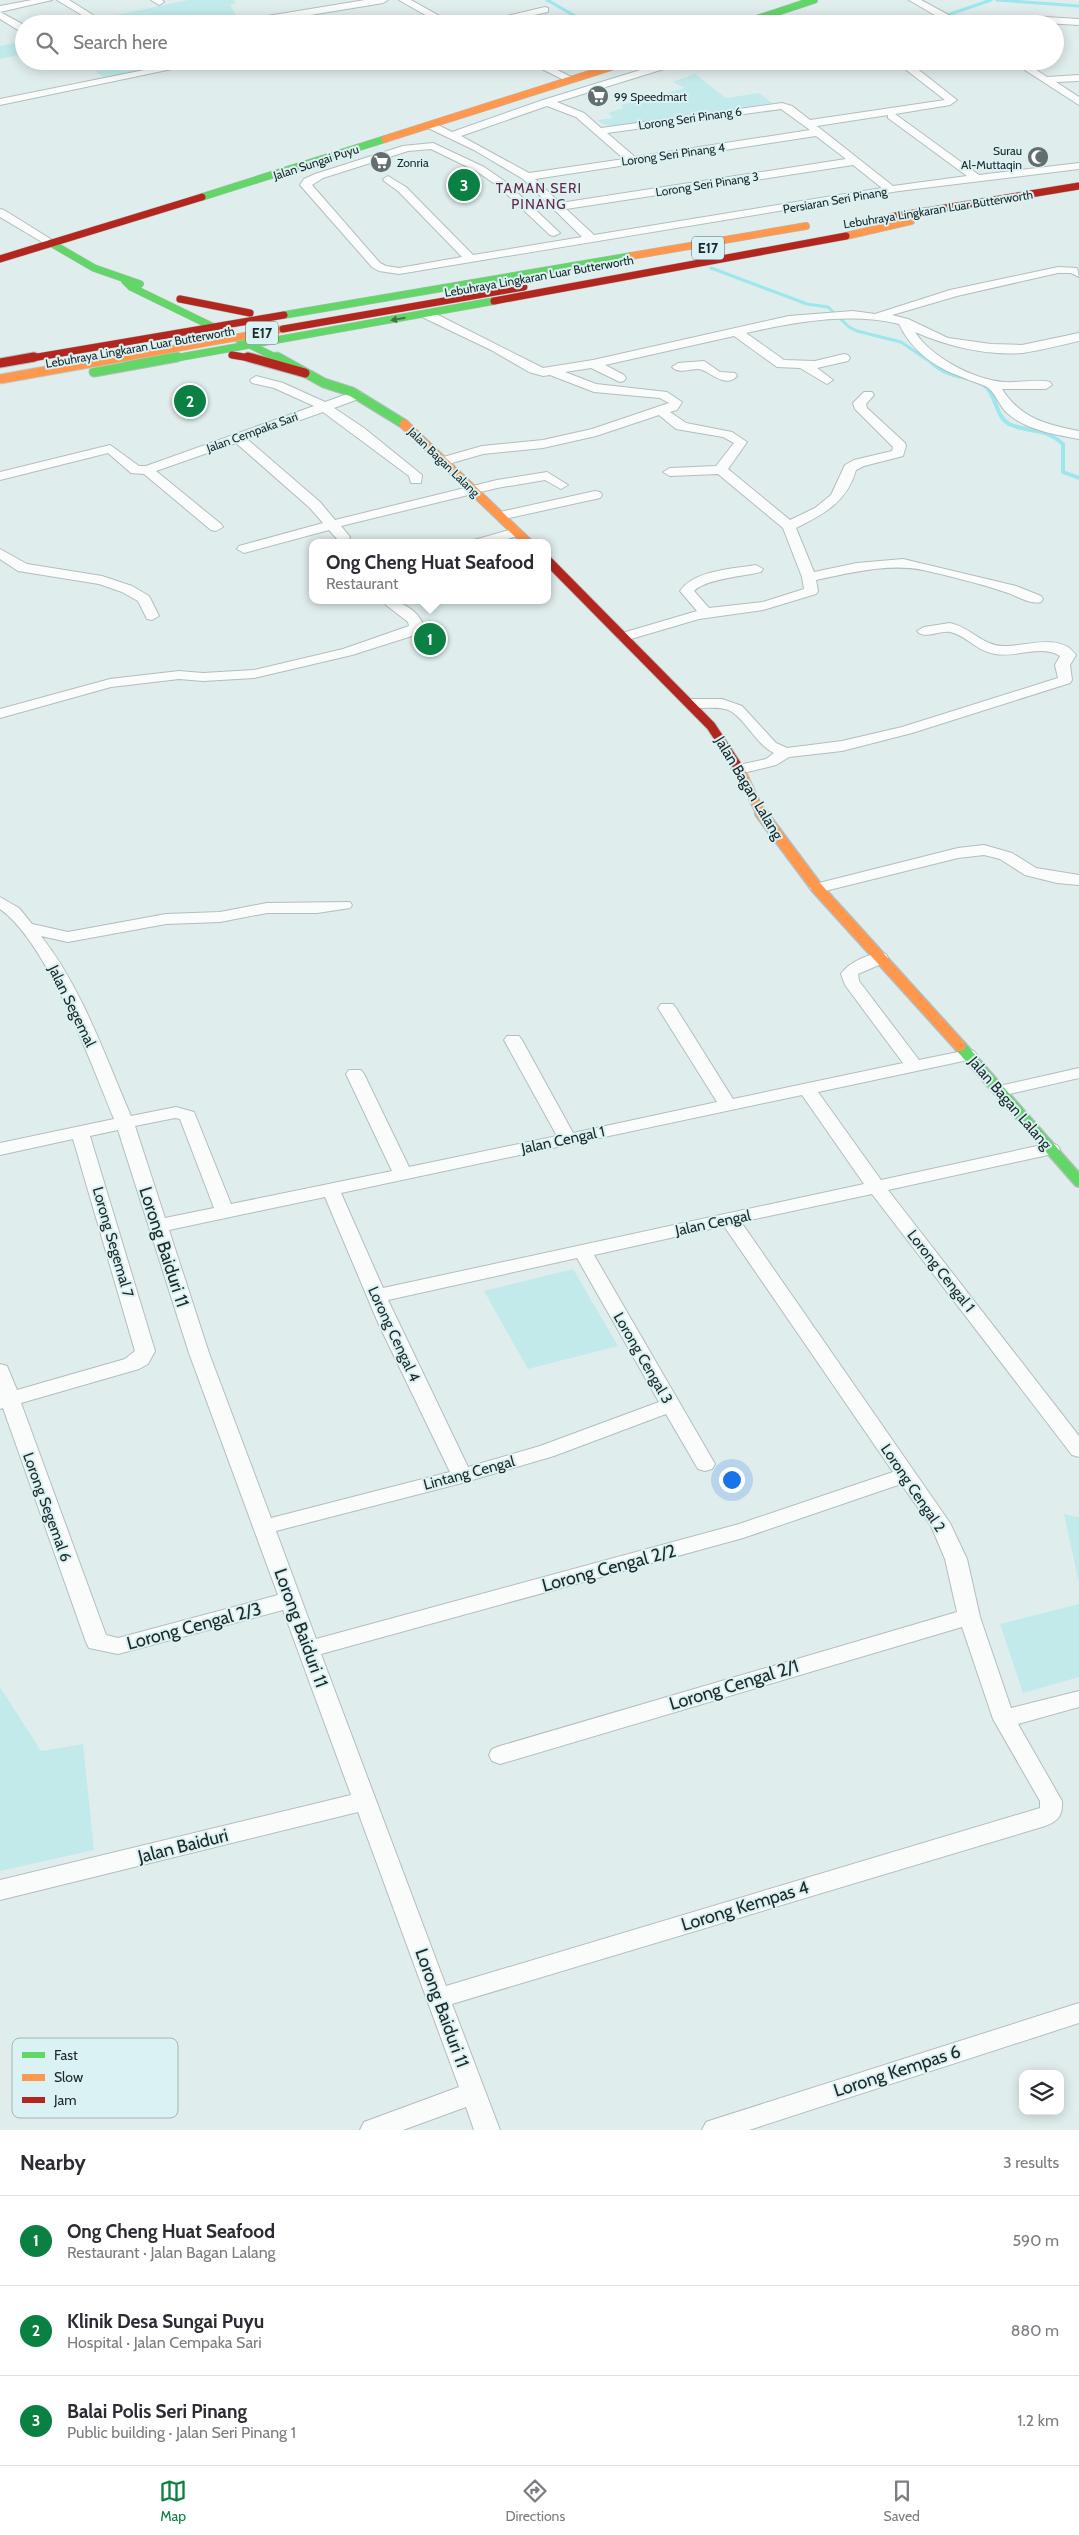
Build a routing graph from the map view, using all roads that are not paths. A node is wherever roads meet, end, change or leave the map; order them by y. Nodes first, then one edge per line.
1 (47, 0) edge
2 (62, 0) edge
3 (384, 0) edge
4 (814, 0) edge
5 (914, 0) edge
6 (408, 2) edge
7 (428, 2) dead end
8 (0, 9) edge
9 (545, 10) dead end
10 (0, 15) edge
11 (88, 15) dead end
12 (292, 15) edge
13 (432, 15) edge
14 (521, 15) edge
15 (768, 15) edge
16 (943, 15) edge
17 (1064, 21) edge
18 (1079, 22) edge
19 (15, 24) edge
20 (159, 70) edge
21 (550, 70) edge
22 (603, 70) edge
23 (626, 70) edge
24 (649, 70) edge
25 (913, 70) edge
26 (1030, 70) edge
27 (635, 74) junction
28 (1079, 78) edge
29 (572, 80) junction
30 (1046, 80) junction
31 (0, 102) edge
32 (547, 102) junction
33 (1079, 102) edge
34 (892, 116) dead end
35 (455, 117) junction
36 (808, 124) junction
37 (430, 125) junction
38 (599, 131) junction
39 (819, 132) junction
40 (405, 133) junction
41 (452, 135) junction
42 (632, 160) junction
43 (856, 161) junction
44 (1079, 166) edge
45 (527, 178) junction
46 (976, 178) junction
47 (388, 179) dead end
48 (1079, 186) edge
49 (892, 190) junction
50 (541, 192) junction
51 (1079, 194) edge
52 (515, 196) junction
53 (558, 207) junction
54 (0, 212) edge
55 (873, 217) dead end
56 (907, 218) junction
57 (818, 227) junction
58 (554, 234) dead end
59 (69, 237) junction
60 (592, 240) junction
61 (51, 243) junction
62 (25, 251) junction
63 (73, 257) junction
64 (0, 259) edge
65 (470, 259) junction
66 (1079, 273) edge
67 (125, 281) junction
68 (180, 299) junction
69 (164, 303) junction
70 (310, 309) junction
71 (426, 314) junction
72 (164, 316) dead end
73 (877, 316) junction
74 (904, 322) junction
75 (230, 323) junction
76 (153, 324) dead end
77 (365, 325) junction
78 (215, 326) junction
79 (332, 331) junction
80 (737, 332) junction
81 (148, 337) junction
82 (1079, 337) edge
83 (270, 342) junction
84 (110, 343) junction
85 (321, 344) dead end
86 (254, 345) junction
87 (658, 350) junction
88 (192, 355) junction
89 (172, 358) junction
90 (844, 358) dead end
91 (0, 363) edge
92 (593, 364) junction
93 (803, 365) junction
94 (0, 372) edge
95 (554, 372) junction
96 (305, 373) junction
97 (730, 376) dead end
98 (620, 378) dead end
99 (0, 379) edge
100 (256, 380) dead end
101 (827, 380) dead end
102 (993, 385) junction
103 (1046, 385) dead end
104 (0, 388) edge
105 (354, 393) junction
106 (868, 395) dead end
107 (325, 406) junction
108 (662, 411) junction
109 (680, 426) junction
110 (596, 432) junction
111 (1079, 435) edge
112 (237, 437) junction
113 (445, 461) junction
114 (147, 470) junction
115 (721, 470) junction
116 (670, 472) dead end
117 (0, 476) edge
118 (416, 480) dead end
119 (561, 485) dead end
120 (473, 489) junction
121 (595, 495) dead end
122 (500, 516) junction
123 (332, 523) junction
124 (789, 526) junction
125 (216, 527) dead end
126 (516, 532) junction
127 (343, 537) dead end
128 (492, 539) edge
129 (524, 539) edge
130 (244, 549) dead end
131 (0, 553) edge
132 (551, 563) edge
133 (756, 569) dead end
134 (809, 577) junction
135 (1036, 599) dead end
136 (394, 604) edge
137 (756, 607) junction
138 (706, 612) junction
139 (152, 616) dead end
140 (656, 630) junction
141 (924, 631) dead end
142 (624, 637) junction
143 (690, 703) junction
144 (0, 714) edge
145 (785, 753) junction
146 (739, 769) junction
147 (1079, 880) edge
148 (817, 888) junction
149 (0, 902) edge
150 (344, 905) dead end
151 (28, 928) junction
152 (68, 937) junction
153 (47, 954) junction
154 (880, 958) junction
155 (667, 1008) dead end
156 (513, 1040) dead end
157 (968, 1055) junction
158 (914, 1066) junction
159 (1079, 1073) edge
160 (355, 1074) dead end
161 (807, 1089) junction
162 (1001, 1091) junction
163 (728, 1106) junction
164 (125, 1123) junction
165 (80, 1133) junction
166 (568, 1139) junction
167 (0, 1149) edge
168 (1050, 1149) junction
169 (403, 1174) junction
170 (1079, 1181) edge
171 (876, 1187) junction
172 (330, 1190) junction
173 (225, 1212) junction
174 (729, 1219) junction
175 (157, 1226) junction
176 (582, 1251) junction
177 (376, 1296) junction
178 (0, 1371) edge
179 (4, 1401) edge
180 (671, 1406) junction
181 (1079, 1450) edge
182 (705, 1464) dead end
183 (906, 1475) junction
184 (462, 1476) junction
185 (264, 1527) junction
186 (291, 1600) junction
187 (969, 1617) junction
188 (97, 1642) joint
189 (309, 1649) junction
190 (1079, 1699) edge
191 (1004, 1719) junction
192 (500, 1755) dead end
193 (365, 1801) junction
194 (1052, 1812) joint
195 (0, 1890) edge
196 (438, 1998) junction
197 (1079, 2013) edge
198 (473, 2093) junction
199 (373, 2130) edge
200 (487, 2130) edge
201 (715, 2130) edge

1 - 8 street
2 - 11 street
3 - 12 street
4 - 15 main road
5 - 16 street
6 - 7 street
6 - 13 street
9 - 14 street
10 - 19 street
17 - 18 street
20 - 31 street
21 - 29 street
22 - 29 main road, Jalan Sungai Puyu
23 - 27 street
24 - 27 street
25 - 36 street
26 - 30 street
27 - 32 street
28 - 30 street
29 - 35 main road, Jalan Sungai Puyu
30 - 33 street
32 - 38 street
32 - 41 street
34 - 46 street
35 - 37 main road, Jalan Sungai Puyu
35 - 41 main road
36 - 38 street, Lorong Seri Pinang 6
36 - 39 street
37 - 40 main road, Jalan Sungai Puyu
37 - 41 street
38 - 42 street
39 - 42 street, Lorong Seri Pinang 4
39 - 43 street
40 - 41 main road
40 - 59 main road, Jalan Sungai Puyu
41 - 45 street
42 - 45 street, Lorong Seri Pinang 4
43 - 49 street
43 - 53 street, Lorong Seri Pinang 3
44 - 46 street, Persiaran Seri Pinang
45 - 50 street
46 - 49 street, Persiaran Seri Pinang
47 - 65 street
48 - 56 main road, Lebuhraya Lingkaran Luar Butterworth / E17
49 - 60 street, Persiaran Seri Pinang
50 - 52 street
50 - 53 street
51 - 56 main road, Lebuhraya Lingkaran Luar Butterworth / E17
52 - 58 street
52 - 65 street, Persiaran Seri Pinang
53 - 60 street
54 - 61 street
55 - 56 main road
56 - 57 main road, Lebuhraya Lingkaran Luar Butterworth / E17
56 - 71 main road
56 - 99 main road, Lebuhraya Lingkaran Luar Butterworth / E17, bridge
57 - 70 main road
57 - 94 main road, Lebuhraya Lingkaran Luar Butterworth / E17
59 - 61 main road, Jalan Sungai Puyu
59 - 63 main road
60 - 65 street, Persiaran Seri Pinang
61 - 62 main road, Jalan Sungai Puyu
61 - 63 main road, Jalan Bagan Lalang
62 - 63 main road
62 - 64 main road, Jalan Sungai Puyu
63 - 67 main road, Jalan Bagan Lalang
66 - 73 street
67 - 68 main road, Jalan Bagan Lalang
67 - 69 main road, Jalan Bagan Lalang
68 - 70 main road
68 - 75 main road, Jalan Bagan Lalang
69 - 72 main road
69 - 78 main road, Jalan Bagan Lalang
70 - 75 main road
70 - 79 main road
71 -> 77 main road
71 - 95 street
73 - 74 street
73 - 80 street
74 - 82 street
74 - 102 street
75 - 78 main road
75 - 83 main road, Jalan Bagan Lalang
76 - 84 main road
77 - 79 main road
77 - 85 main road
78 - 81 main road
78 - 86 main road, Jalan Bagan Lalang
79 - 83 main road
80 - 87 street
80 - 93 street
81 - 84 main road
81 - 89 main road
83 - 86 main road
83 - 105 main road, Jalan Bagan Lalang
84 - 91 main road
86 - 88 main road
86 - 96 main road, Jalan Bagan Lalang
87 - 92 street
87 - 97 street
88 - 89 main road
88 - 96 main road
89 - 104 main road
90 - 93 street
92 - 95 street
92 - 98 street
93 - 101 street
95 - 108 street
96 - 105 main road, Jalan Bagan Lalang
100 - 107 street, Jalan Bagan Lalang
102 - 103 street
102 - 111 street
105 - 107 street, Jalan Cempaka Sari
105 - 113 main road, Jalan Bagan Lalang
106 - 124 street
107 - 112 street, Jalan Cempaka Sari
107 - 118 street, Jalan Bagan Lalang
108 - 109 street
108 - 110 street
109 - 110 street
109 - 115 street
110 - 113 street
112 - 114 street, Jalan Cempaka Sari
112 - 123 street
113 - 120 main road, Jalan Bagan Lalang
114 - 117 street
114 - 125 street
115 - 116 street
115 - 124 street
119 - 120 street
120 - 122 main road, Jalan Bagan Lalang
120 - 123 street
121 - 122 street
122 - 126 main road, Jalan Bagan Lalang
123 - 127 street
123 - 130 street
124 - 134 street
126 - 128 street
126 - 129 main road, Jalan Bagan Lalang
131 - 139 street
132 - 142 main road, Jalan Bagan Lalang
133 - 138 street
134 - 135 street
134 - 137 street
136 - 144 street
137 - 138 street
137 - 140 street
138 - 140 street
140 - 142 street
141 - 145 street
142 - 143 main road, Jalan Bagan Lalang
143 - 145 street
143 - 146 main road, Jalan Bagan Lalang
145 - 146 street
146 - 148 main road, Jalan Bagan Lalang
147 - 148 street
148 - 154 main road, Jalan Bagan Lalang
149 - 151 street, Jalan Segemal
150 - 152 street
151 - 152 street
151 - 153 street, Jalan Segemal
152 - 153 street
153 - 164 street, Jalan Segemal
154 - 157 main road, Jalan Bagan Lalang
154 - 158 street
155 - 163 street
156 - 166 street
157 - 158 street, Jalan Cengal 1
157 - 162 main road, Jalan Bagan Lalang
158 - 161 street, Jalan Cengal 1
159 - 162 street
160 - 169 street
161 - 163 street, Jalan Cengal 1
161 - 171 street, Lorong Cengal 1
162 - 168 main road, Jalan Bagan Lalang
163 - 166 street, Jalan Cengal 1
164 - 165 street
164 - 173 street
164 - 175 street, Lorong Baiduri 11
165 - 167 street
165 - 179 street, Lorong Segemal 7
166 - 169 street, Jalan Cengal 1
168 - 170 main road, Jalan Bagan Lalang
168 - 171 street, Jalan Cengal
169 - 172 street, Jalan Cengal 1
171 - 174 street, Jalan Cengal
171 - 181 street, Lorong Cengal 1
172 - 173 street, Jalan Cengal 1
172 - 177 street, Lorong Cengal 4
173 - 175 street, Jalan Cengal 1
174 - 176 street, Jalan Cengal
174 - 183 street, Lorong Cengal 2
175 - 185 street, Lorong Baiduri 11
176 - 177 street, Jalan Cengal
176 - 180 street, Lorong Cengal 3
177 - 184 street, Lorong Cengal 4
178 - 179 street, Lorong Segemal 6
179 - 188 street, Lorong Segemal 6
180 - 182 street, Lorong Cengal 3
180 - 184 street, Lintang Cengal
183 - 187 street, Lorong Cengal 2
183 - 189 street, Lorong Cengal 2/2
184 - 185 street, Lintang Cengal
185 - 186 street, Lorong Baiduri 11
186 - 188 street, Lorong Cengal 2/3
186 - 189 street, Lorong Baiduri 11
187 - 191 street, Lorong Cengal 2
187 - 192 street, Lorong Cengal 2/1
189 - 193 street, Lorong Baiduri 11
190 - 191 street
191 - 194 street, Lorong Cengal 2
193 - 195 street, Jalan Baiduri
193 - 196 street, Lorong Baiduri 11
194 - 196 street, Lorong Kempas 4
196 - 198 street, Lorong Baiduri 11
197 - 201 street, Lorong Kempas 6
198 - 199 street
198 - 200 street, Lorong Baiduri 11

